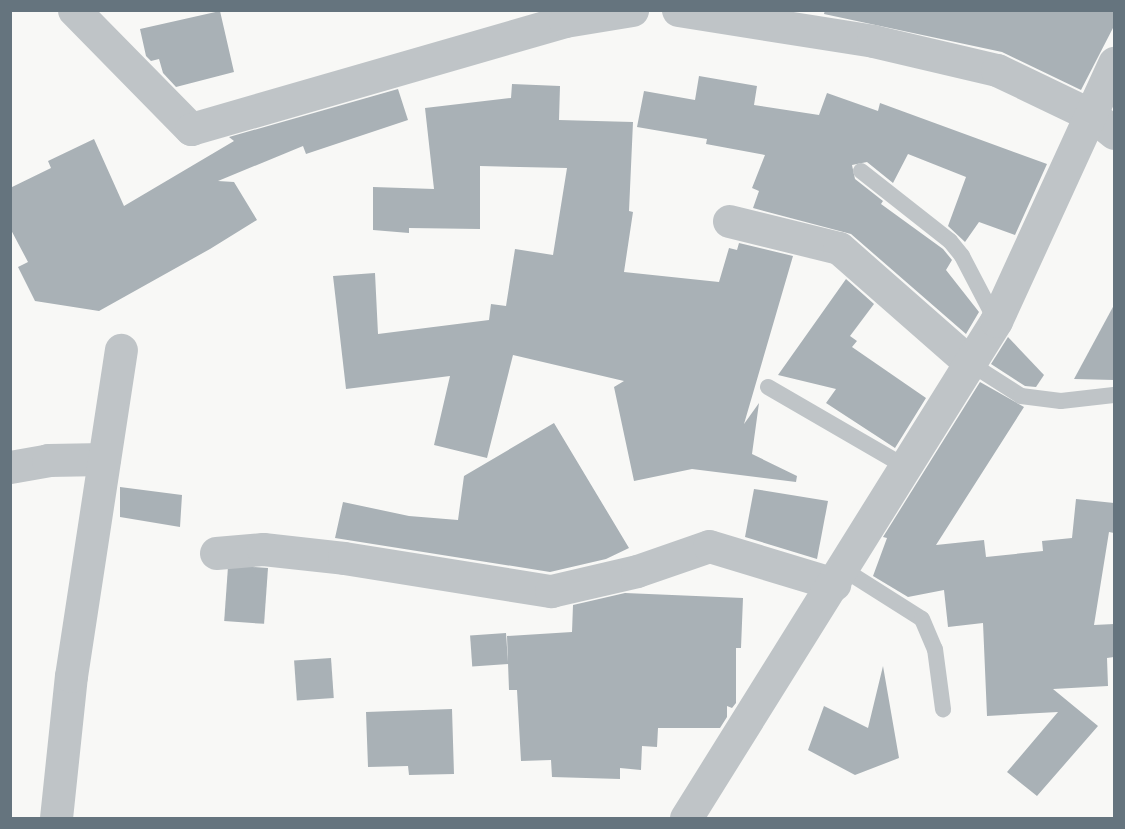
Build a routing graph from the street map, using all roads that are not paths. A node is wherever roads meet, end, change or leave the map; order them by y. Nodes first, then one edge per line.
1 (74, 10) edge
2 (632, 10) edge
3 (678, 10) edge
4 (1114, 63) edge
5 (1104, 125) edge
6 (861, 171) dead end
7 (729, 221) dead end
8 (996, 321) junction
9 (121, 350) dead end
10 (971, 364) junction
11 (768, 387) dead end
12 (1114, 395) edge
13 (104, 459) junction
14 (10, 467) edge
15 (906, 467) junction
16 (216, 553) dead end
17 (839, 576) junction
18 (943, 709) dead end
19 (56, 819) edge
20 (686, 819) edge

1 - 2 street
3 - 5 street
4 - 5 street
5 - 8 street
6 - 8 lane
7 - 10 street
8 - 10 street
9 - 13 street
10 - 12 lane
10 - 15 street
11 - 15 lane
13 - 14 street
13 - 19 street
15 - 17 street
16 - 17 street
17 - 18 lane
17 - 20 street

